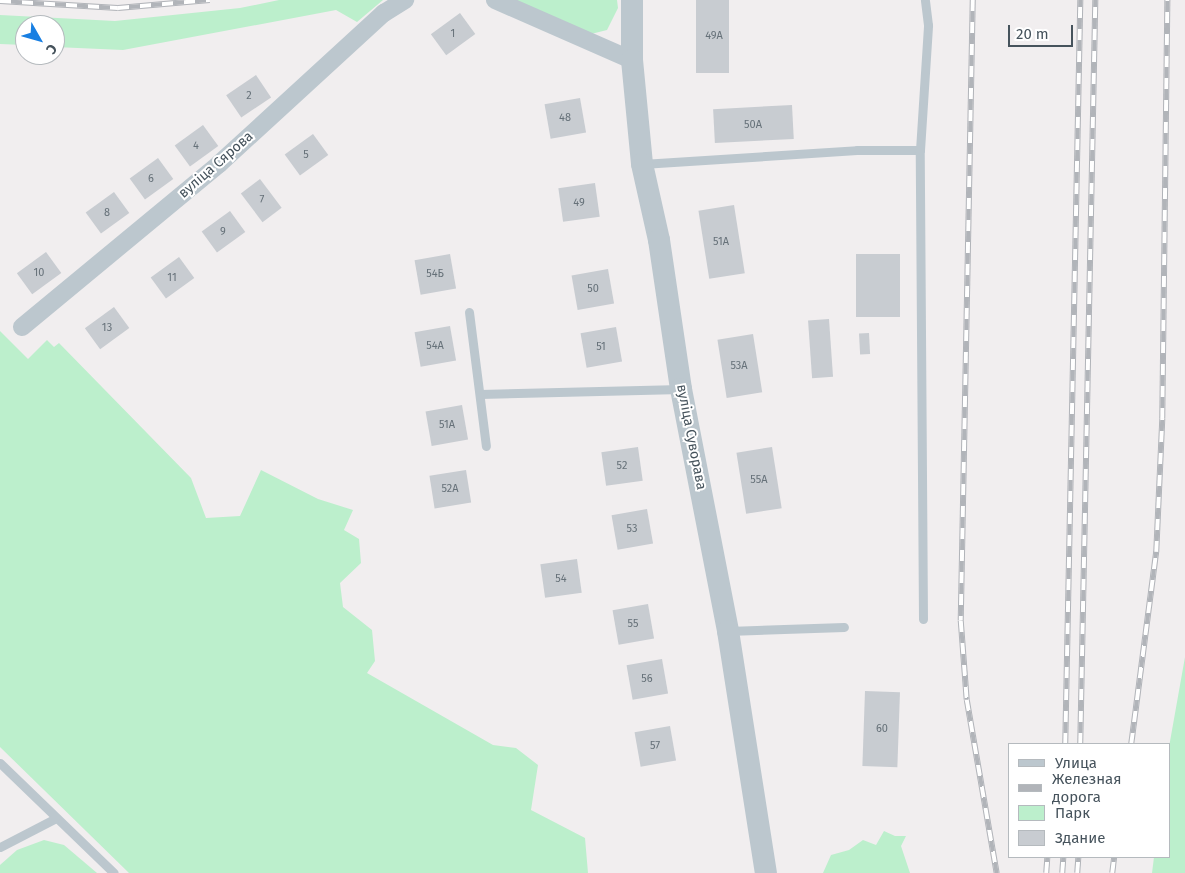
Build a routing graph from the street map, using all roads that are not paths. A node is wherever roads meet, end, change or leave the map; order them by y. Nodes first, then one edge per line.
1 (405, 0) edge
2 (495, 0) edge
3 (632, 0) edge
4 (925, 0) edge
5 (632, 60) junction
6 (920, 150) junction
7 (642, 164) junction
8 (469, 312) dead end
9 (22, 327) dead end
10 (681, 389) junction
11 (480, 394) junction
12 (486, 446) dead end
13 (923, 619) dead end
14 (844, 627) dead end
15 (728, 631) junction
16 (0, 763) edge
17 (54, 819) junction
18 (0, 847) edge
19 (114, 873) edge
20 (766, 873) edge

1 - 9 street, вуліца Сярова
2 - 5 street
3 - 5 street, вуліца Суворава
4 - 6 lane
5 - 7 street, вуліца Суворава
6 - 7 lane
6 - 13 lane
7 - 10 street, вуліца Суворава
8 - 11 lane
10 - 11 lane
10 - 15 street, вуліца Суворава
11 - 12 lane
14 - 15 lane
15 - 20 street, вуліца Суворава
16 - 17 lane
17 - 18 lane
17 - 19 lane

